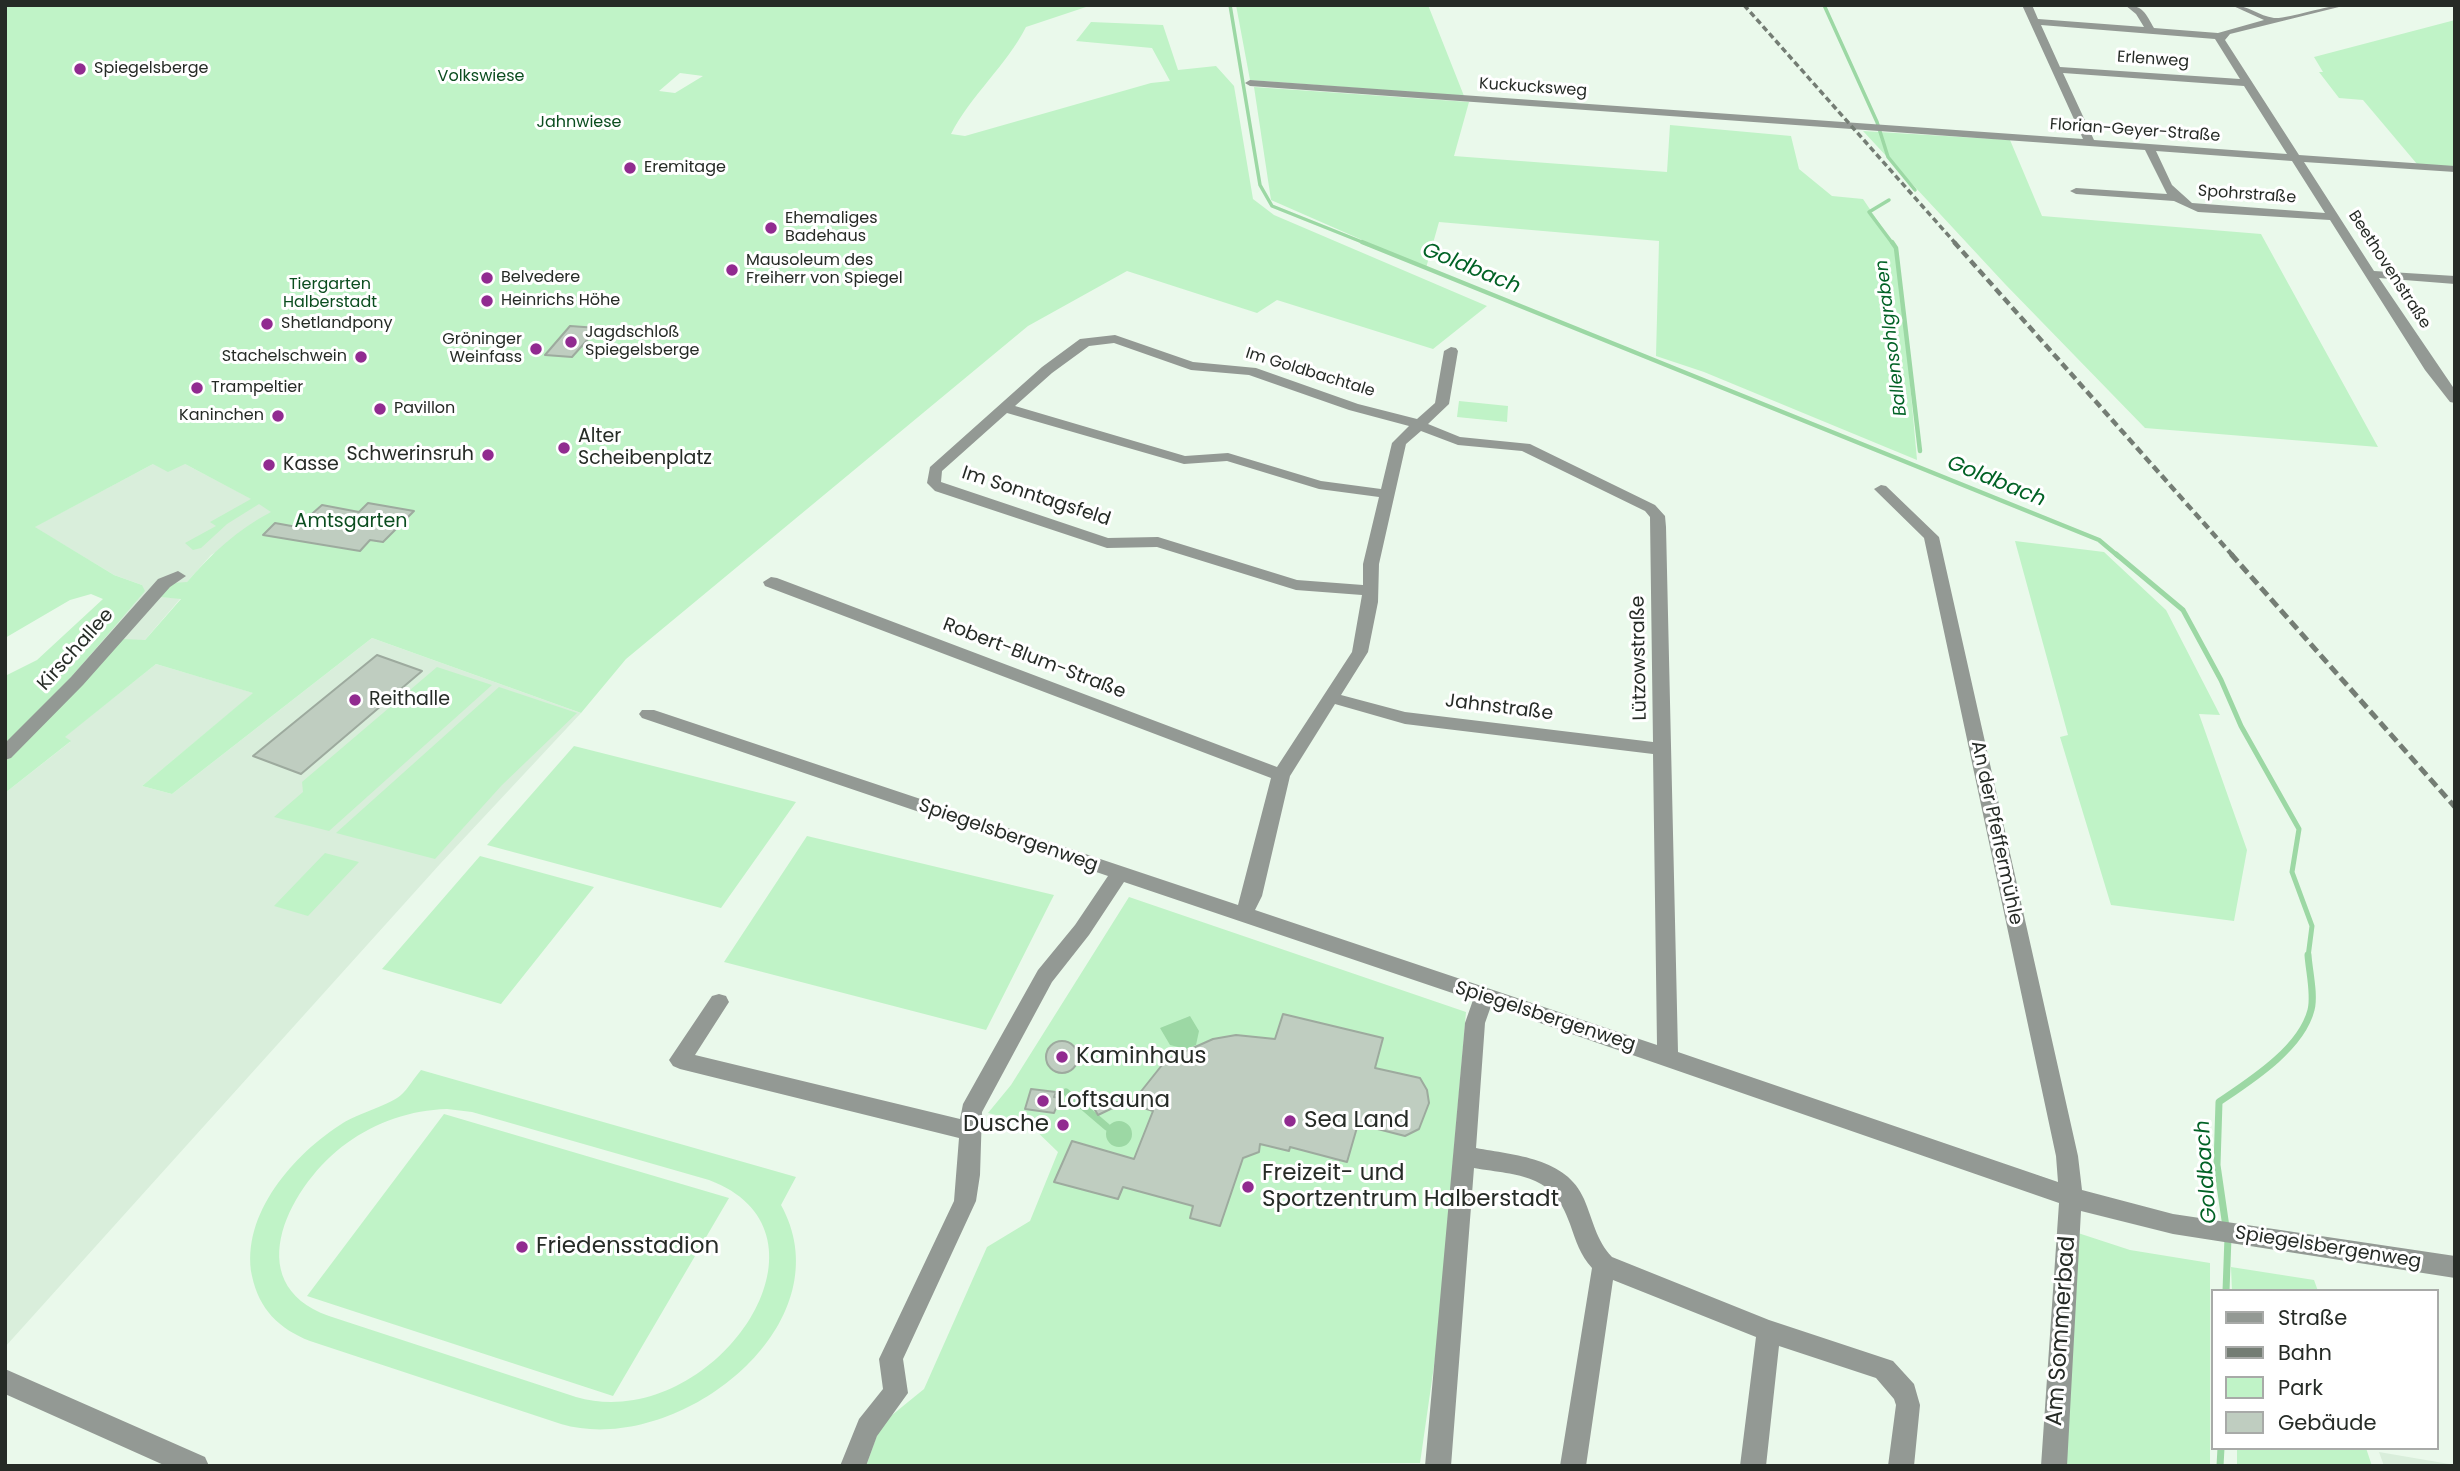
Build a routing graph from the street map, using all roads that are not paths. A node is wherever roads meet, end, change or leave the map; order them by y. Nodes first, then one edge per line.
1 (2028, 5) edge
2 (2130, 5) edge
3 (2236, 5) edge
4 (2342, 5) edge
5 (2274, 21) junction
6 (2035, 22) junction
7 (2150, 30) junction
8 (2220, 36) junction
9 (2056, 70) junction
10 (1250, 83) dead end
11 (2248, 83) junction
12 (1814, 123) joint
13 (2090, 143) junction
14 (2148, 148) junction
15 (2297, 158) junction
16 (2455, 169) edge
17 (2076, 191) dead end
18 (2174, 198) junction
19 (2334, 217) junction
20 (2370, 274) junction
21 (2455, 280) edge
22 (1451, 351) dead end
23 (2432, 370) junction
24 (2455, 372) edge
25 (2455, 399) edge
26 (1005, 408) junction
27 (1421, 426) junction
28 (1881, 489) dead end
29 (1387, 494) junction
30 (178, 576) dead end
31 (771, 582) dead end
32 (1369, 591) junction
33 (1333, 698) junction
34 (648, 715) dead end
35 (1662, 749) junction
36 (5, 754) edge
37 (1281, 775) junction
38 (1120, 873) junction
39 (1242, 916) junction
40 (1483, 997) junction
41 (719, 1002) dead end
42 (1668, 1057) junction
43 (968, 1129) junction
44 (1464, 1156) junction
45 (2071, 1197) junction
46 (2455, 1267) edge
47 (1603, 1269) junction
48 (1769, 1331) junction
49 (5, 1381) edge
50 (195, 1466) edge
51 (853, 1466) edge
52 (1438, 1466) edge
53 (1573, 1466) edge
54 (1753, 1466) edge
55 (1901, 1466) edge
56 (2054, 1466) edge

1 - 6 street
2 - 7 street
3 - 5 street
4 - 5 street
5 - 8 street
6 - 7 street
6 - 9 street
7 - 8 street
8 - 11 street, Beethovenstraße
9 - 11 street, Erlenweg
9 - 13 street
10 - 12 street, Kuckucksweg
11 - 15 street, Beethovenstraße
12 - 13 street, Florian-Geyer-Straße
13 - 14 street, Florian-Geyer-Straße
14 - 15 street, Florian-Geyer-Straße
14 - 18 street, Spohrstraße
15 - 16 street, Florian-Geyer-Straße
15 - 19 street, Beethovenstraße
17 - 18 street
18 - 19 street, Spohrstraße
19 - 20 street, Beethovenstraße
20 - 21 street
20 - 23 street, Beethovenstraße
22 - 27 street
23 - 24 street
23 - 25 street, Beethovenstraße
26 - 27 street, Im Goldbachtale
26 - 29 street
26 - 32 street, Im Sonntagsfeld
27 - 29 street
27 - 35 street, Lützowstraße
28 - 45 street, An der Pfeffermühle
29 - 32 street
30 - 36 street, Kirschallee
31 - 37 street, Robert-Blum-Straße
32 - 33 street
33 - 35 street, Jahnstraße
33 - 37 street
34 - 38 street, Spiegelsbergenweg
35 - 42 street, Lützowstraße
37 - 39 street
38 - 39 street, Spiegelsbergenweg
38 - 43 street
39 - 40 street, Spiegelsbergenweg
40 - 42 street, Spiegelsbergenweg
40 - 44 street
41 - 43 street
42 - 45 street, Spiegelsbergenweg
43 - 51 street
44 - 47 street
44 - 52 street
45 - 46 street, Spiegelsbergenweg
45 - 56 street, Am Sommerbad
47 - 48 street
47 - 53 street
48 - 54 street
48 - 55 street
49 - 50 street

